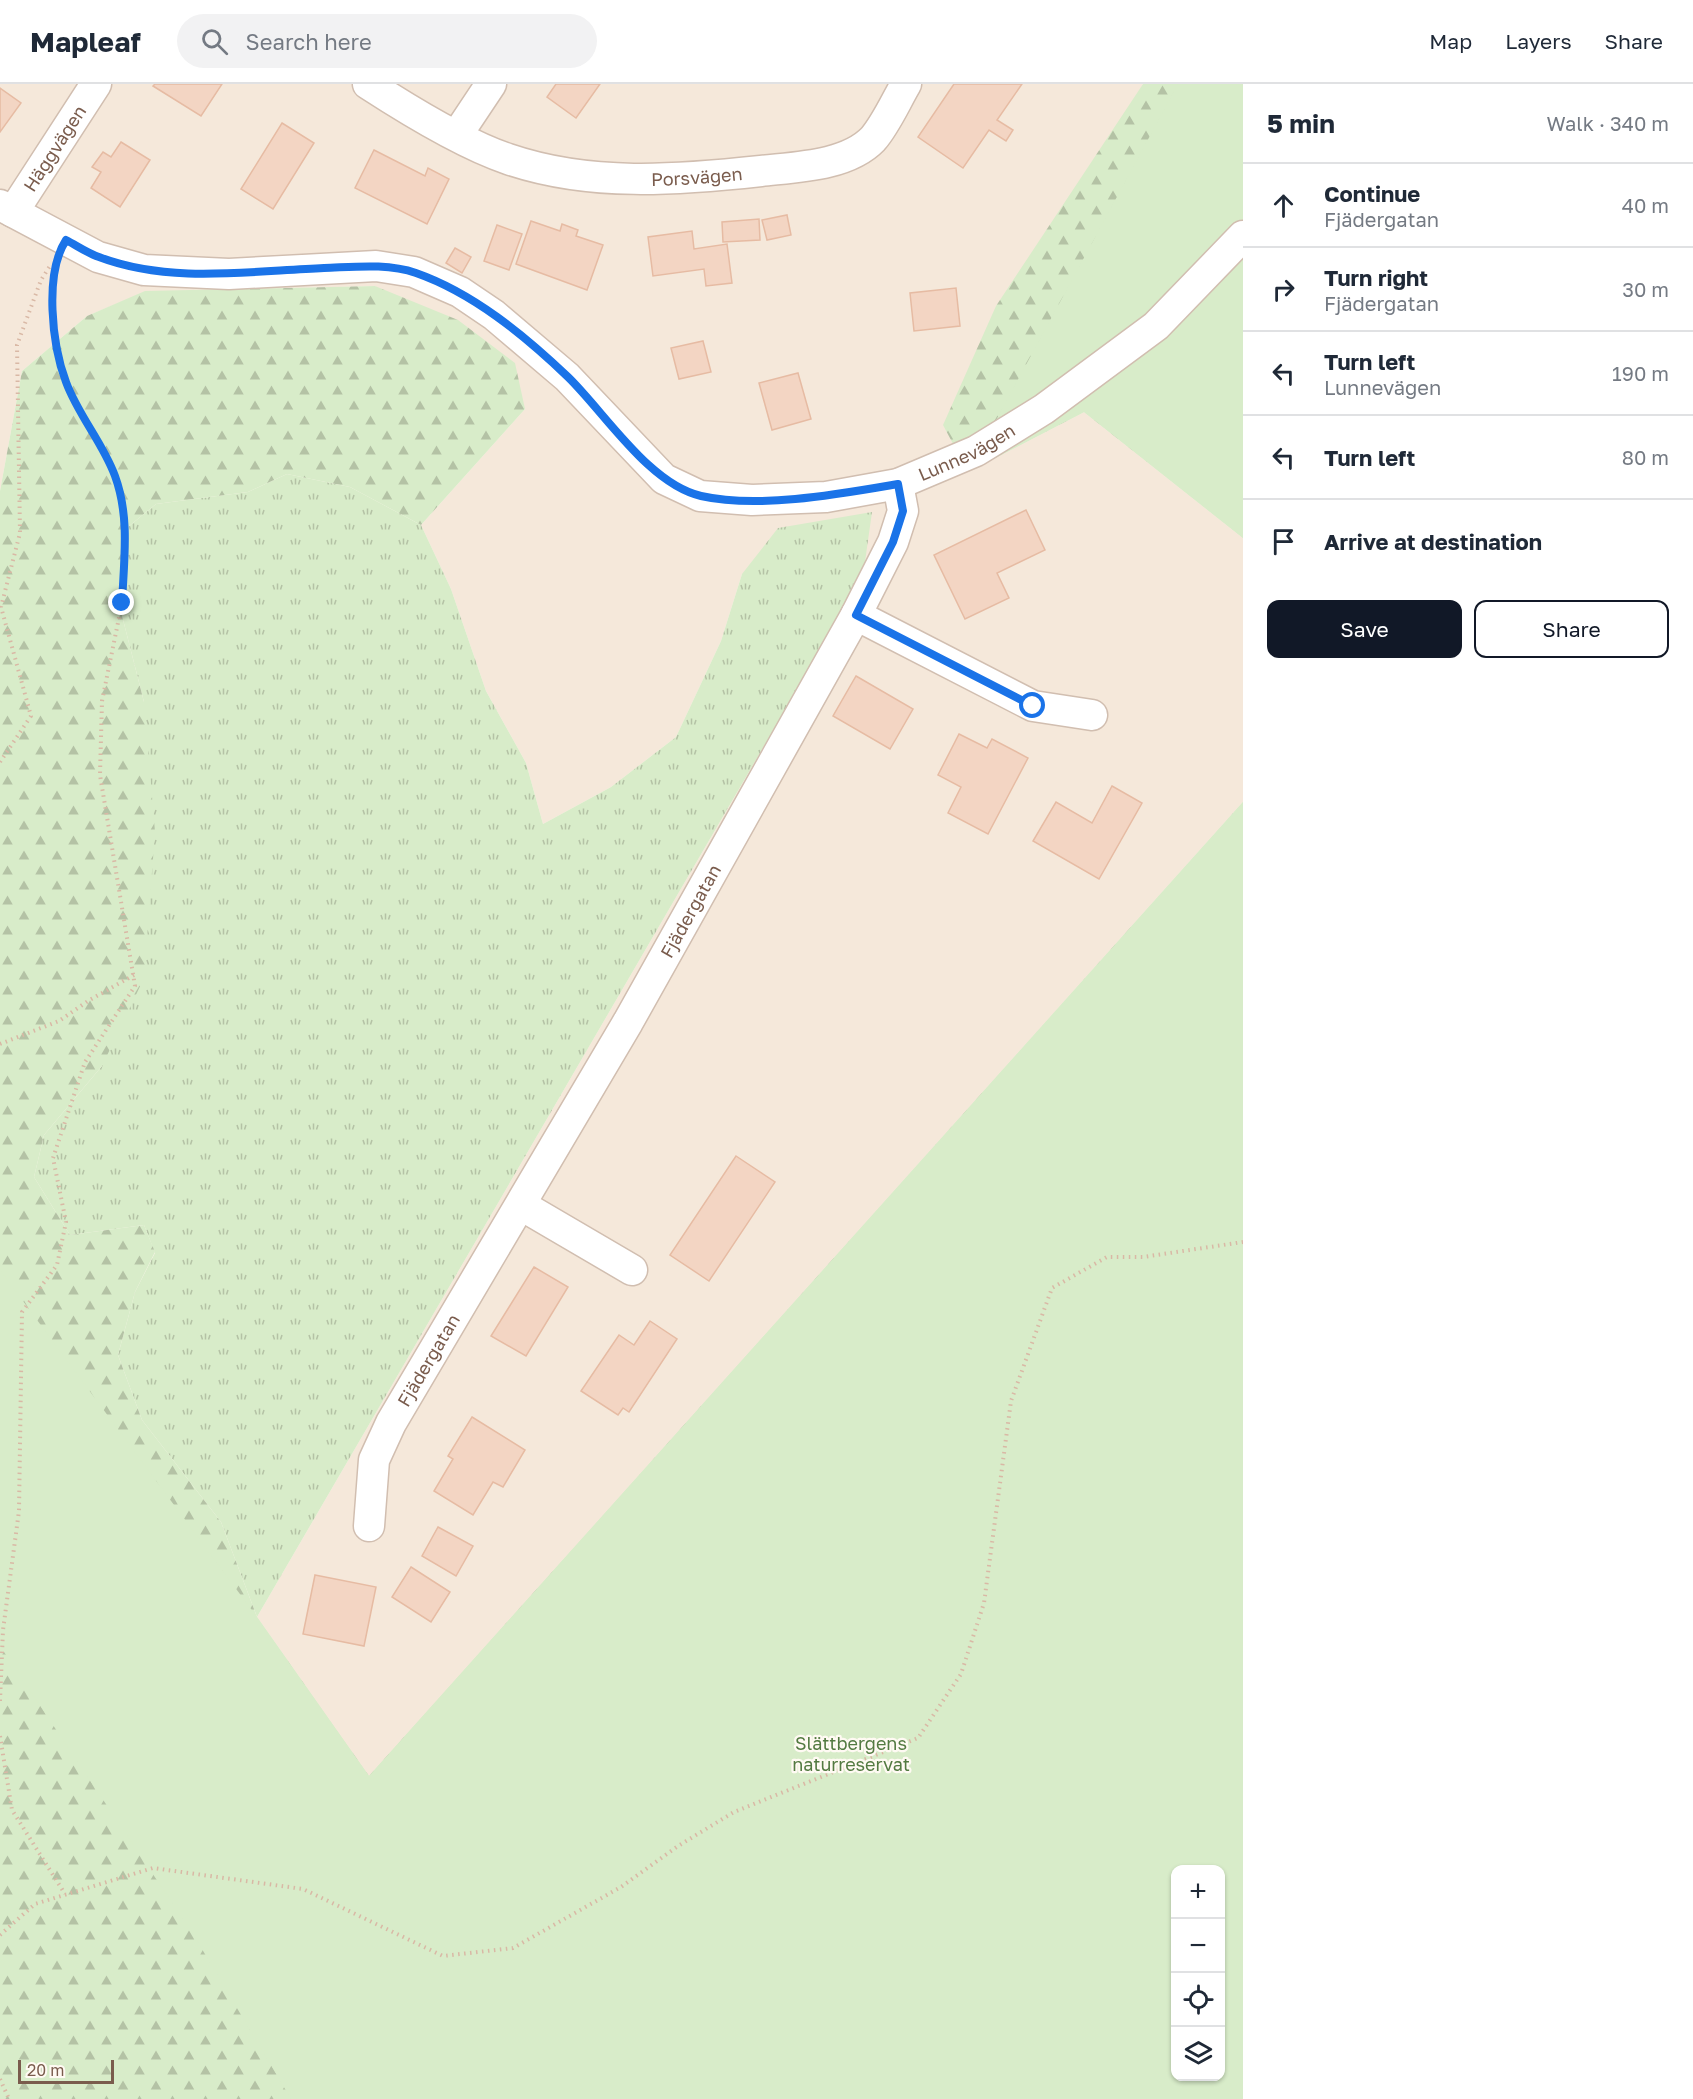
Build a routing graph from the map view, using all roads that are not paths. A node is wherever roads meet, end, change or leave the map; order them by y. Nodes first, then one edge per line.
1 (96, 84) edge
2 (368, 84) edge
3 (491, 84) edge
4 (906, 84) edge
5 (457, 135) junction
6 (7, 209) edge
7 (1243, 236) edge
8 (898, 484) junction
9 (856, 615) junction
10 (1092, 715) dead end
11 (520, 1205) junction
12 (632, 1270) dead end
13 (369, 1526) dead end

1 - 6 street, Häggvägen
2 - 5 street, Porsvägen
3 - 5 street
4 - 5 street, Porsvägen
6 - 8 street, Lunnevägen
7 - 8 street, Lunnevägen
8 - 9 street, Fjädergatan
9 - 10 street
9 - 11 street, Fjädergatan
11 - 12 street
11 - 13 street, Fjädergatan

